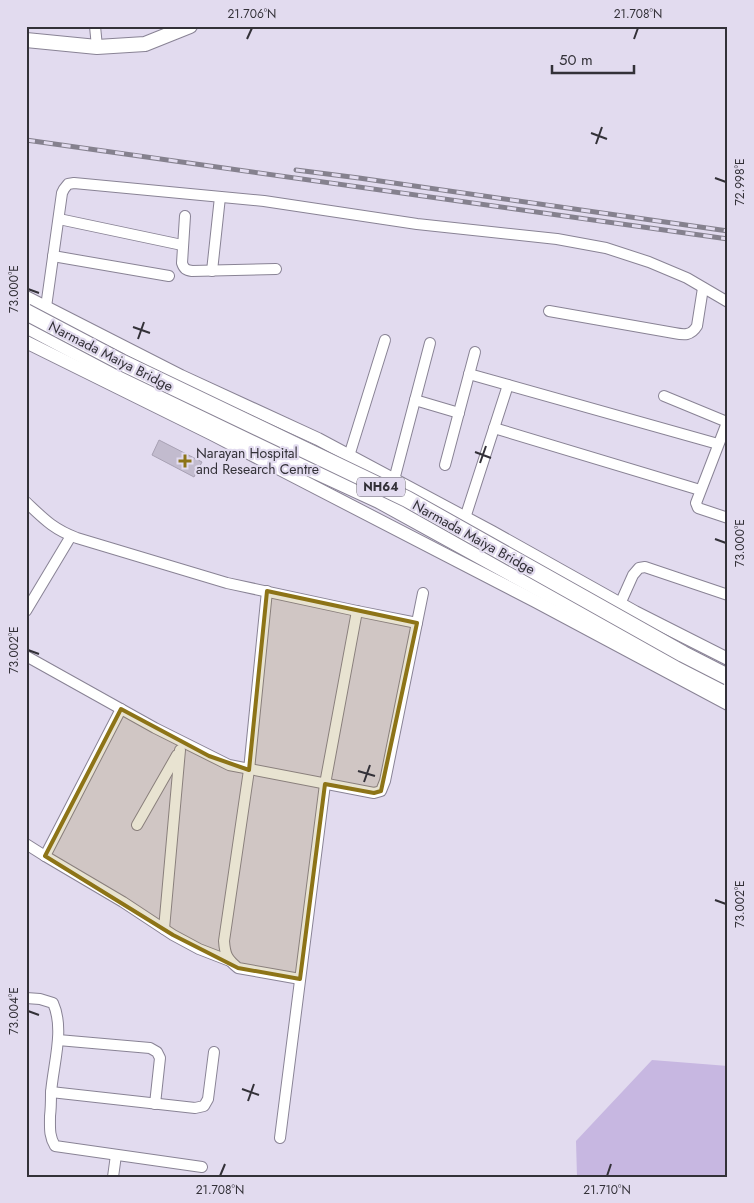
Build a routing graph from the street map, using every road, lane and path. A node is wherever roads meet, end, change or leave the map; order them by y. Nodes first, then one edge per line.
1 (95, 26) edge
2 (190, 26) edge
3 (26, 40) edge
4 (97, 47) junction
5 (220, 197) junction
6 (185, 216) dead end
7 (59, 219) junction
8 (182, 245) junction
9 (54, 256) junction
10 (276, 269) dead end
11 (212, 271) junction
12 (169, 276) dead end
13 (704, 288) junction
14 (26, 297) edge
15 (728, 302) edge
16 (37, 307) edge
17 (549, 310) dead end
18 (26, 319) edge
19 (26, 325) edge
20 (385, 340) dead end
21 (26, 342) edge
22 (430, 343) dead end
23 (474, 352) dead end
24 (469, 374) junction
25 (508, 385) junction
26 (664, 396) dead end
27 (415, 400) junction
28 (459, 414) junction
29 (728, 421) edge
30 (494, 428) junction
31 (718, 444) junction
32 (349, 456) junction
33 (445, 465) dead end
34 (394, 480) junction
35 (700, 490) junction
36 (26, 502) edge
37 (465, 518) junction
38 (728, 518) edge
39 (71, 536) junction
40 (268, 592) junction
41 (423, 593) dead end
42 (728, 594) edge
43 (620, 604) junction
44 (26, 611) edge
45 (357, 611) junction
46 (417, 623) junction
47 (26, 656) edge
48 (728, 659) edge
49 (728, 677) edge
50 (728, 690) edge
51 (728, 704) edge
52 (121, 709) junction
53 (182, 746) junction
54 (249, 770) junction
55 (325, 784) junction
56 (137, 825) dead end
57 (26, 844) edge
58 (45, 856) junction
59 (164, 929) junction
60 (230, 961) junction
61 (300, 979) junction
62 (26, 998) edge
63 (58, 1040) junction
64 (214, 1052) dead end
65 (51, 1092) junction
66 (154, 1104) junction
67 (280, 1138) dead end
68 (116, 1155) junction
69 (202, 1167) dead end
70 (112, 1177) edge

1 - 4 street
2 - 4 main road
3 - 4 main road
5 - 7 street
5 - 11 street
5 - 13 street
6 - 8 street
7 - 8 street
7 - 9 street
8 - 11 street
9 - 12 street
9 - 16 street
10 - 11 street
13 - 15 street
13 - 17 street
14 - 16 street, NH64
16 - 18 street
16 - 32 street, NH64
16 - 49 highway, Narmada Maiya Bridge / NH64, bridge
19 - 50 highway, NH64
20 - 32 street
21 - 51 street
22 - 27 street
23 - 24 street
24 - 25 street
24 - 28 street
25 - 30 street
25 - 31 street
26 - 29 street
27 - 28 street
27 - 34 street
28 - 33 street
29 - 31 street
30 - 35 street
30 - 37 street
31 - 35 street
32 - 34 street, NH64
34 - 37 street, NH64
35 - 38 street
36 - 39 street
37 - 43 street, NH64
39 - 40 street
39 - 44 street
40 - 45 street
40 - 54 street
41 - 46 street
42 - 43 street
43 - 48 street, NH64
45 - 46 street
45 - 55 street
46 - 55 street
47 - 52 street
52 - 53 street
52 - 58 street
53 - 54 street
53 - 56 street
53 - 59 street
54 - 55 street
54 - 60 street
55 - 61 street
57 - 58 street
58 - 59 street
59 - 60 street
60 - 61 street
61 - 67 street
62 - 63 street
63 - 65 street
63 - 66 street
64 - 66 street
65 - 66 street
65 - 68 street
68 - 69 street
68 - 70 street

